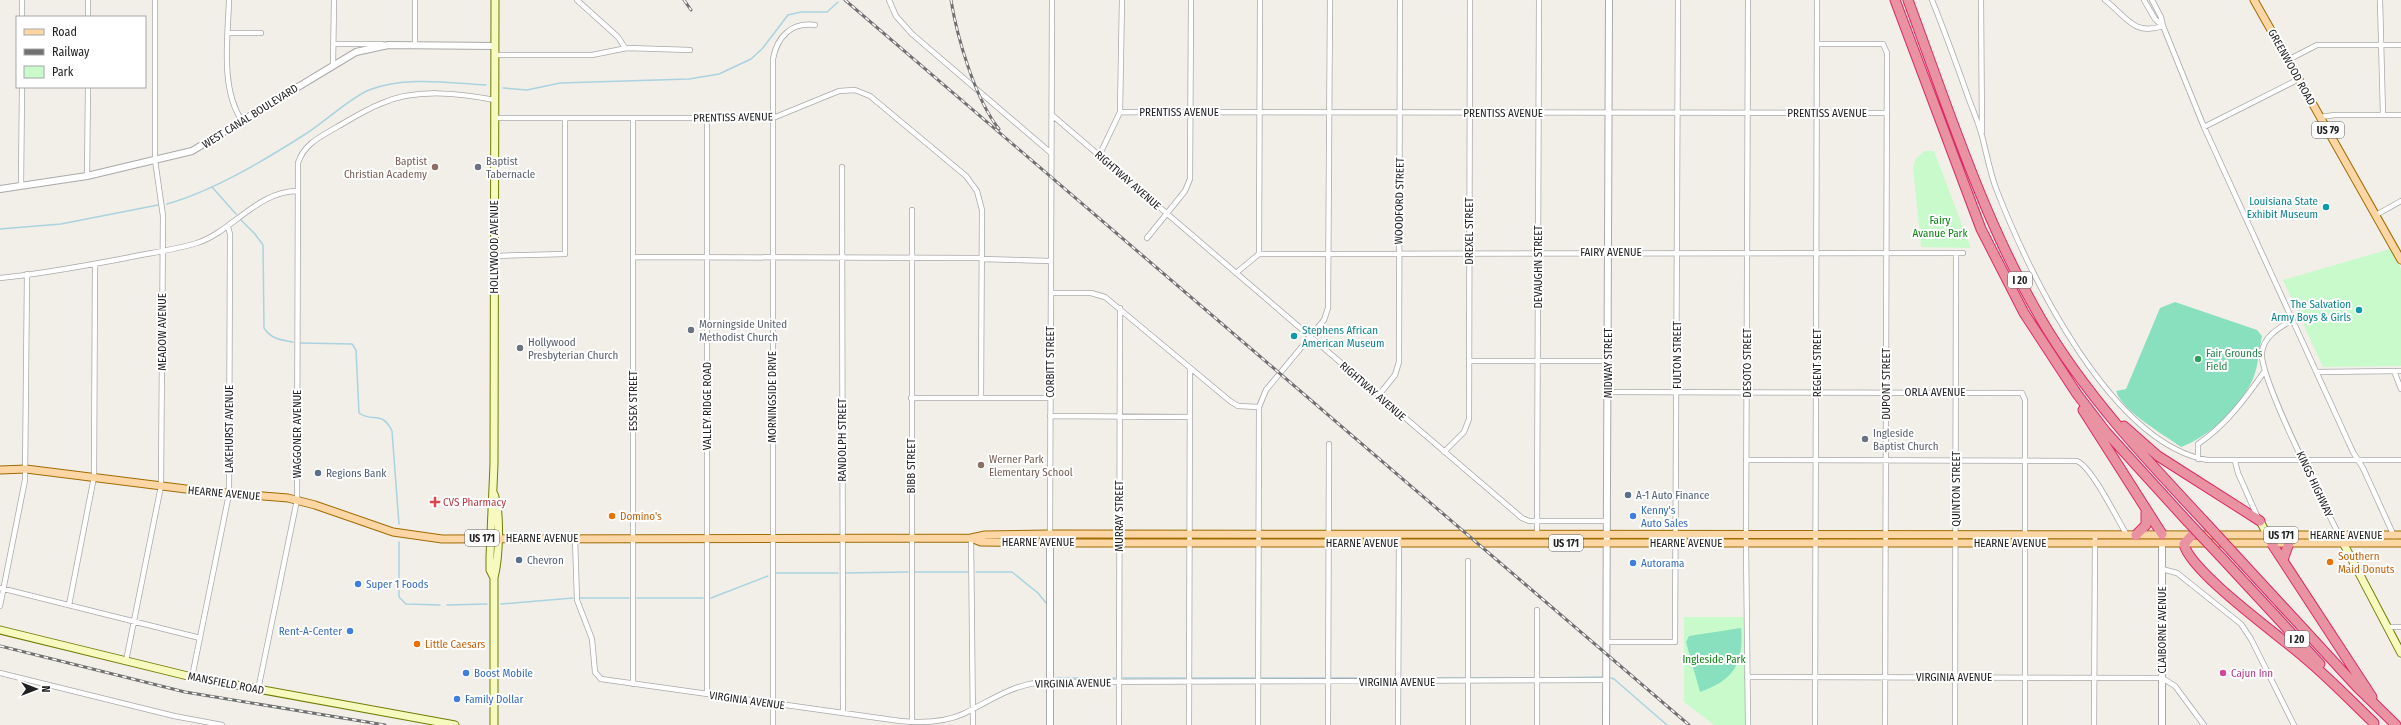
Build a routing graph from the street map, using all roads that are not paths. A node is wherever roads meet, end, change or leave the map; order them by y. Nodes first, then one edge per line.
1 (22, 0) edge
2 (88, 0) edge
3 (156, 0) edge
4 (228, 0) edge
5 (334, 0) edge
6 (415, 0) edge
7 (495, 0) edge
8 (577, 0) edge
9 (889, 0) edge
10 (1052, 0) edge
11 (1122, 0) edge
12 (1191, 0) edge
13 (1260, 0) edge
14 (1330, 0) edge
15 (1400, 0) edge
16 (1470, 0) edge
17 (1539, 0) edge
18 (1609, 0) edge
19 (1678, 0) edge
20 (1748, 0) edge
21 (1818, 0) edge
22 (1895, 0) edge
23 (1908, 0) edge
24 (1932, 0) edge
25 (1981, 0) edge
26 (2105, 0) edge
27 (2144, 0) edge
28 (2152, 0) edge
29 (2254, 0) edge
30 (2380, 0) edge
31 (22, 16) edge
32 (88, 16) edge
33 (815, 25) dead end
34 (2163, 26) junction
35 (228, 33) junction
36 (261, 33) dead end
37 (334, 44) junction
38 (1818, 44) junction
39 (388, 45) junction
40 (415, 45) junction
41 (2380, 45) junction
42 (2401, 45) edge
43 (495, 46) junction
44 (625, 48) junction
45 (690, 50) dead end
46 (495, 54) junction
47 (2288, 60) junction
48 (333, 65) junction
49 (2299, 79) junction
50 (22, 88) edge
51 (88, 88) edge
52 (495, 100) junction
53 (1120, 112) junction
54 (1191, 112) junction
55 (1260, 113) junction
56 (1330, 113) junction
57 (1399, 113) junction
58 (1469, 113) junction
59 (1539, 113) junction
60 (1608, 113) junction
61 (1678, 113) junction
62 (1748, 113) junction
63 (1818, 113) junction
64 (1887, 113) junction
65 (1052, 115) junction
66 (2383, 115) junction
67 (2401, 115) edge
68 (2320, 117) junction
69 (494, 118) junction
70 (564, 118) junction
71 (633, 118) junction
72 (707, 118) junction
73 (773, 118) junction
74 (242, 121) junction
75 (2204, 127) junction
76 (1982, 136) junction
77 (1051, 153) junction
78 (1099, 156) junction
79 (155, 160) junction
80 (842, 167) dead end
81 (88, 176) junction
82 (22, 186) junction
83 (0, 189) edge
84 (298, 191) junction
85 (2401, 201) edge
86 (912, 210) dead end
87 (1166, 214) junction
88 (2376, 215) junction
89 (228, 227) junction
90 (1147, 238) dead end
91 (162, 251) junction
92 (1398, 252) junction
93 (1538, 252) junction
94 (1608, 252) junction
95 (1678, 252) junction
96 (1328, 253) junction
97 (1469, 253) junction
98 (1747, 253) junction
99 (1817, 253) junction
100 (1887, 253) junction
101 (1956, 253) junction
102 (1963, 253) dead end
103 (1259, 254) junction
104 (494, 256) junction
105 (633, 257) junction
106 (707, 257) junction
107 (772, 257) junction
108 (842, 257) junction
109 (911, 257) junction
110 (981, 258) junction
111 (2401, 260) edge
112 (1051, 261) junction
113 (95, 264) junction
114 (1236, 273) junction
115 (27, 274) junction
116 (0, 278) edge
117 (1050, 294) junction
118 (1120, 308) junction
119 (2292, 320) junction
120 (1311, 337) junction
121 (2055, 341) junction
122 (1469, 361) junction
123 (1538, 361) junction
124 (1608, 361) junction
125 (1190, 368) junction
126 (2394, 371) junction
127 (2401, 371) edge
128 (2264, 372) junction
129 (2316, 372) junction
130 (2401, 389) edge
131 (1747, 391) junction
132 (1608, 392) junction
133 (1677, 392) junction
134 (1817, 392) junction
135 (1886, 392) junction
136 (1956, 392) junction
137 (2077, 394) junction
138 (1378, 396) junction
139 (911, 398) junction
140 (981, 398) junction
141 (1050, 398) junction
142 (1259, 407) junction
143 (1050, 416) junction
144 (1120, 416) junction
145 (1190, 417) junction
146 (1329, 444) dead end
147 (1444, 452) junction
148 (2198, 459) junction
149 (2356, 459) junction
150 (1746, 460) junction
151 (1816, 460) junction
152 (1886, 460) junction
153 (1956, 460) junction
154 (2401, 460) edge
155 (2026, 461) junction
156 (2235, 461) junction
157 (2304, 461) junction
158 (26, 469) junction
159 (0, 470) edge
160 (94, 477) junction
161 (161, 486) junction
162 (228, 494) junction
163 (297, 500) junction
164 (2145, 509) junction
165 (1538, 521) junction
166 (1606, 521) junction
167 (2260, 521) junction
168 (1050, 534) junction
169 (1119, 534) junction
170 (1189, 534) junction
171 (1259, 534) junction
172 (1328, 534) junction
173 (1399, 534) junction
174 (1537, 534) junction
175 (1606, 534) junction
176 (1677, 534) junction
177 (1746, 534) junction
178 (1816, 534) junction
179 (2193, 534) junction
180 (1886, 535) junction
181 (1956, 535) junction
182 (2025, 535) junction
183 (2094, 535) junction
184 (2127, 535) junction
185 (2136, 535) junction
186 (2266, 535) junction
187 (2338, 535) junction
188 (2398, 535) edge
189 (494, 538) junction
190 (575, 538) junction
191 (633, 538) junction
192 (706, 538) junction
193 (842, 538) junction
194 (911, 538) junction
195 (972, 538) junction
196 (772, 539) junction
197 (2162, 539) junction
198 (1050, 543) junction
199 (1119, 543) junction
200 (1189, 543) junction
201 (1258, 543) junction
202 (1328, 543) junction
203 (1398, 543) junction
204 (1606, 543) junction
205 (1675, 543) junction
206 (1746, 543) junction
207 (1816, 543) junction
208 (1886, 543) junction
209 (1956, 543) junction
210 (2025, 543) junction
211 (2094, 543) junction
212 (2345, 543) junction
213 (2184, 544) junction
214 (2232, 544) junction
215 (2272, 544) junction
216 (2289, 544) junction
217 (2398, 544) edge
218 (2283, 560) junction
219 (1468, 561) dead end
220 (2162, 569) junction
221 (2, 589) edge
222 (69, 605) junction
223 (0, 606) edge
224 (1537, 610) dead end
225 (135, 622) junction
226 (2388, 627) junction
227 (2401, 627) edge
228 (0, 630) edge
229 (200, 638) junction
230 (1607, 642) junction
231 (2401, 653) edge
232 (126, 662) junction
233 (0, 673) edge
234 (1816, 676) junction
235 (192, 677) junction
236 (1747, 677) junction
237 (1886, 677) junction
238 (1955, 677) junction
239 (2025, 678) junction
240 (2094, 678) junction
241 (2162, 678) junction
242 (1607, 680) junction
243 (1537, 681) junction
244 (1050, 682) junction
245 (1119, 682) junction
246 (1189, 682) junction
247 (1258, 682) junction
248 (1328, 682) junction
249 (1398, 682) junction
250 (1467, 682) junction
251 (633, 684) junction
252 (258, 690) junction
253 (707, 694) junction
254 (772, 703) junction
255 (973, 708) junction
256 (843, 713) junction
257 (912, 722) junction
258 (2375, 724) edge
259 (2395, 724) edge
260 (222, 725) edge
261 (455, 725) edge
262 (494, 725) edge
263 (772, 725) edge
264 (973, 725) edge
265 (1050, 725) edge
266 (1119, 725) edge
267 (1189, 725) edge
268 (1258, 725) edge
269 (1328, 725) edge
270 (1398, 725) edge
271 (1468, 725) edge
272 (1537, 725) edge
273 (1606, 725) edge
274 (1748, 725) edge
275 (1815, 725) edge
276 (1885, 725) edge
277 (1955, 725) edge
278 (2024, 725) edge
279 (2094, 725) edge
280 (2162, 725) edge
281 (2204, 725) edge
282 (2294, 725) edge

1 - 31 street
2 - 32 street
3 - 79 street, MEADOW AVENUE
4 - 35 street
5 - 37 street
6 - 40 street
7 - 43 main road, HOLLYWOOD AVENUE
8 - 44 street
9 - 77 street
10 - 65 street, CORBITT STREET
11 - 53 street
12 - 54 street
13 - 55 street
14 - 56 street
15 - 57 street, WOODFORD STREET
16 - 58 street, DREXEL STREET
17 - 59 street, DEVAUGHN STREET
18 - 60 street, MIDWAY STREET
19 - 61 street, FULTON STREET
20 - 62 street, DESOTO STREET
21 - 38 street, REGENT STREET
22 - 137 highway, I 20
23 - 121 highway, I 20
24 - 76 street
25 - 76 street
26 - 34 street
27 - 34 street
28 - 34 street
29 - 47 main road, GREENWOOD ROAD / US 79
30 - 41 street
33 - 73 street, MORNINGSIDE DRIVE
34 - 75 street
35 - 36 street
35 - 74 street
37 - 39 street
37 - 48 street
38 - 63 street, REGENT STREET
38 - 64 street, DUPONT STREET
39 - 40 street, WEST CANAL BOULEVARD
39 - 48 street, WEST CANAL BOULEVARD
40 - 43 street, WEST CANAL BOULEVARD
41 - 42 street
41 - 47 street
41 - 66 street
43 - 46 main road, HOLLYWOOD AVENUE
44 - 45 street
44 - 46 street
46 - 52 main road, HOLLYWOOD AVENUE
47 - 49 main road, GREENWOOD ROAD / US 79
48 - 74 street, WEST CANAL BOULEVARD
49 - 68 main road, GREENWOOD ROAD / US 79
49 - 75 street
50 - 82 street
51 - 81 street
52 - 69 main road, HOLLYWOOD AVENUE
52 - 84 street, WAGGONER AVENUE
53 - 54 street, PRENTISS AVENUE
53 - 78 street
54 - 55 street, PRENTISS AVENUE
54 - 87 street
55 - 56 street, PRENTISS AVENUE
55 - 103 street
56 - 57 street, PRENTISS AVENUE
56 - 96 street
57 - 58 street, PRENTISS AVENUE
57 - 92 street, WOODFORD STREET
58 - 59 street, PRENTISS AVENUE
58 - 97 street, DREXEL STREET
59 - 60 street, PRENTISS AVENUE
59 - 93 street, DEVAUGHN STREET
60 - 61 street, PRENTISS AVENUE
60 - 94 street, MIDWAY STREET
61 - 62 street, PRENTISS AVENUE
61 - 95 street, FULTON STREET
62 - 63 street, PRENTISS AVENUE
62 - 98 street, DESOTO STREET
63 - 64 street, PRENTISS AVENUE
63 - 99 street, REGENT STREET
64 - 100 street, DUPONT STREET
65 - 77 street, CORBITT STREET
65 - 78 street, RIGHTWAY AVENUE
66 - 67 street
66 - 68 street
68 - 88 main road, GREENWOOD ROAD / US 79
69 - 70 street, PRENTISS AVENUE
69 - 104 main road, HOLLYWOOD AVENUE
70 - 71 street, PRENTISS AVENUE
70 - 104 street
71 - 72 street, PRENTISS AVENUE
71 - 105 street, ESSEX STREET
72 - 73 street, PRENTISS AVENUE
72 - 106 street, VALLEY RIDGE ROAD
73 - 107 street, MORNINGSIDE DRIVE
73 - 110 street, PRENTISS AVENUE
74 - 79 street, WEST CANAL BOULEVARD
75 - 119 street
76 - 148 street
77 - 112 street, CORBITT STREET
78 - 87 street, RIGHTWAY AVENUE
79 - 81 street, WEST CANAL BOULEVARD
79 - 91 street, MEADOW AVENUE
80 - 108 street, RANDOLPH STREET
81 - 82 street, WEST CANAL BOULEVARD
82 - 83 street, WEST CANAL BOULEVARD
84 - 89 street
84 - 163 street, WAGGONER AVENUE
85 - 88 street
86 - 109 street, BIBB STREET
87 - 90 street
87 - 114 street, RIGHTWAY AVENUE
88 - 111 main road, GREENWOOD ROAD / US 79
89 - 91 street
89 - 162 street, LAKEHURST AVENUE
91 - 113 street
91 - 161 street, MEADOW AVENUE
92 - 96 street, FAIRY AVENUE
92 - 97 street, FAIRY AVENUE
92 - 138 street, WOODFORD STREET
93 - 94 street, FAIRY AVENUE
93 - 97 street, FAIRY AVENUE
93 - 123 street, DEVAUGHN STREET
94 - 95 street, FAIRY AVENUE
94 - 124 street, MIDWAY STREET
95 - 98 street, FAIRY AVENUE
95 - 133 street, FULTON STREET
96 - 103 street, FAIRY AVENUE
96 - 120 street
97 - 122 street, DREXEL STREET
98 - 99 street, FAIRY AVENUE
98 - 131 street, DESOTO STREET
99 - 100 street, FAIRY AVENUE
99 - 134 street, REGENT STREET
100 - 101 street, FAIRY AVENUE
100 - 135 street, DUPONT STREET
101 - 102 street, FAIRY AVENUE
101 - 136 street, QUINTON STREET
103 - 114 street
104 - 189 main road, HOLLYWOOD AVENUE
105 - 106 street
105 - 191 street, ESSEX STREET
106 - 107 street
106 - 192 street, VALLEY RIDGE ROAD
107 - 108 street
107 - 196 street, MORNINGSIDE DRIVE
108 - 109 street
108 - 193 street, RANDOLPH STREET
109 - 110 street
109 - 139 street, BIBB STREET
110 - 112 street
110 - 140 street
112 - 117 street, CORBITT STREET
113 - 115 street
113 - 160 street
114 - 120 street, RIGHTWAY AVENUE
115 - 116 street
115 - 158 street
117 - 118 street
117 - 141 street, CORBITT STREET
118 - 125 street
118 - 144 street, MURRAY STREET
119 - 128 street, KINGS HIGHWAY
119 - 129 street
120 - 138 street, RIGHTWAY AVENUE
120 - 142 street
121 - 167 highway
121 - 259 highway, I 20, bridge
122 - 123 street
122 - 147 street, DREXEL STREET
123 - 124 street
123 - 165 street, DEVAUGHN STREET
124 - 132 street, MIDWAY STREET
125 - 142 street
125 - 145 street
126 - 127 street
126 - 129 street
126 - 130 street
128 - 148 street
128 - 157 street, KINGS HIGHWAY
129 - 149 street
131 - 133 street, ORLA AVENUE
131 - 134 street, ORLA AVENUE
131 - 150 street, DESOTO STREET
132 - 133 street, ORLA AVENUE
132 - 166 street, MIDWAY STREET
133 - 176 street, FULTON STREET
134 - 135 street, ORLA AVENUE
134 - 151 street, REGENT STREET
135 - 136 street, ORLA AVENUE
135 - 152 street, DUPONT STREET
136 - 153 street, QUINTON STREET
136 - 155 street, ORLA AVENUE
137 - 164 highway
137 - 258 highway, I 20, bridge
138 - 147 street, RIGHTWAY AVENUE
139 - 140 street
139 - 194 street, BIBB STREET
140 - 141 street
141 - 143 street, CORBITT STREET
142 - 171 street
143 - 144 street
143 - 168 street, CORBITT STREET
144 - 145 street
144 - 169 street, MURRAY STREET
145 - 170 street
146 - 172 street
147 - 165 street, RIGHTWAY AVENUE
148 - 156 street
149 - 154 street
149 - 157 street
149 - 188 street
150 - 151 street
150 - 177 street, DESOTO STREET
151 - 152 street
151 - 178 street, REGENT STREET
152 - 153 street
152 - 180 street, DUPONT STREET
153 - 155 street
153 - 181 street, QUINTON STREET
155 - 182 street
155 - 184 street
156 - 157 street
156 - 167 street
157 - 187 street, KINGS HIGHWAY
158 - 159 main road, HEARNE AVENUE / US 171
158 - 160 main road, HEARNE AVENUE / US 171
158 - 221 street
160 - 161 main road, HEARNE AVENUE / US 171
160 - 222 street
161 - 162 main road, HEARNE AVENUE / US 171
161 - 225 street, MEADOW AVENUE
162 - 163 main road, HEARNE AVENUE / US 171
162 - 229 street, LAKEHURST AVENUE
163 - 189 main road, HEARNE AVENUE / US 171
163 - 252 street, WAGGONER AVENUE
164 - 185 highway
164 - 197 highway
165 - 166 street, RIGHTWAY AVENUE
165 - 174 street, DEVAUGHN STREET
166 - 175 street, MIDWAY STREET
167 - 186 main road
168 - 169 main road, HEARNE AVENUE / US 171
168 - 195 main road, HEARNE AVENUE / US 171
168 - 198 street, CORBITT STREET
169 - 170 main road, HEARNE AVENUE / US 171
169 - 199 street, MURRAY STREET
170 - 171 main road, HEARNE AVENUE / US 171
170 - 200 street
171 - 172 main road, HEARNE AVENUE / US 171
171 - 201 street
172 - 173 main road, HEARNE AVENUE / US 171
172 - 202 street
173 - 174 main road, HEARNE AVENUE / US 171
173 - 203 street
174 - 175 main road, HEARNE AVENUE / US 171
175 - 176 main road, HEARNE AVENUE / US 171
175 - 204 street, MIDWAY STREET
176 - 177 main road, HEARNE AVENUE / US 171
176 - 205 street, FULTON STREET
177 - 178 main road, HEARNE AVENUE / US 171
177 - 206 street, DESOTO STREET
178 - 180 main road, HEARNE AVENUE / US 171
178 - 207 street, REGENT STREET
179 - 186 main road, HEARNE AVENUE / US 171
179 - 197 main road, HEARNE AVENUE / US 171
179 - 213 highway
180 - 181 main road, HEARNE AVENUE / US 171
180 - 208 street, DUPONT STREET
181 - 182 main road, HEARNE AVENUE / US 171
181 - 209 street, QUINTON STREET
182 - 183 main road, HEARNE AVENUE / US 171
182 - 210 street
183 - 184 main road, HEARNE AVENUE / US 171
183 - 211 street
184 - 185 main road, HEARNE AVENUE / US 171
185 - 197 main road, HEARNE AVENUE / US 171
186 - 187 main road, HEARNE AVENUE / US 171
186 - 214 main road
186 - 215 main road
187 - 188 main road, HEARNE AVENUE / US 171
187 - 212 main road, KINGS HIGHWAY
188 - 217 street
189 - 190 main road, HEARNE AVENUE / US 171
189 - 262 main road, HOLLYWOOD AVENUE
190 - 191 main road, HEARNE AVENUE / US 171
190 - 251 street, VIRGINIA AVENUE
191 - 192 main road, HEARNE AVENUE / US 171
191 - 251 street, ESSEX STREET
192 - 196 main road, HEARNE AVENUE / US 171
192 - 253 street, VALLEY RIDGE ROAD
193 - 194 main road, HEARNE AVENUE / US 171
193 - 196 main road, HEARNE AVENUE / US 171
193 - 256 street, RANDOLPH STREET
194 - 195 main road, HEARNE AVENUE / US 171
194 - 257 street, BIBB STREET
195 - 198 main road, HEARNE AVENUE / US 171
195 - 255 street
196 - 254 street, MORNINGSIDE DRIVE
197 - 211 main road, HEARNE AVENUE / US 171
197 - 213 main road, HEARNE AVENUE / US 171
197 - 220 street, CLAIBORNE AVENUE
198 - 199 main road, HEARNE AVENUE / US 171
198 - 244 street, CORBITT STREET
199 - 200 main road, HEARNE AVENUE / US 171
199 - 245 street, MURRAY STREET
200 - 201 main road, HEARNE AVENUE / US 171
200 - 246 street
201 - 202 main road, HEARNE AVENUE / US 171
201 - 247 street
202 - 203 main road, HEARNE AVENUE / US 171
202 - 248 street
203 - 204 main road, HEARNE AVENUE / US 171
203 - 249 street
204 - 205 main road, HEARNE AVENUE / US 171
204 - 230 street, MIDWAY STREET
205 - 206 main road, HEARNE AVENUE / US 171
205 - 230 street, FULTON STREET
206 - 207 main road, HEARNE AVENUE / US 171
206 - 236 street, DESOTO STREET
207 - 208 main road, HEARNE AVENUE / US 171
207 - 234 street, REGENT STREET
208 - 209 main road, HEARNE AVENUE / US 171
208 - 237 street, DUPONT STREET
209 - 210 main road, HEARNE AVENUE / US 171
209 - 238 street, QUINTON STREET
210 - 211 main road, HEARNE AVENUE / US 171
210 - 239 street
211 - 240 street
212 - 216 main road, HEARNE AVENUE / US 171
212 - 217 main road, HEARNE AVENUE / US 171
212 - 226 main road, KINGS HIGHWAY
213 - 214 main road, HEARNE AVENUE / US 171
213 - 258 highway
214 - 215 main road, HEARNE AVENUE / US 171
215 - 216 main road, HEARNE AVENUE / US 171
215 - 218 highway
216 - 218 highway
218 - 259 highway
219 - 250 street
220 - 241 street, CLAIBORNE AVENUE
220 - 282 street
221 - 222 street
221 - 223 street
222 - 225 street
224 - 243 street
225 - 229 street
225 - 232 street, MEADOW AVENUE
226 - 227 street
226 - 231 main road, KINGS HIGHWAY
228 - 232 main road, MANSFIELD ROAD
229 - 235 street, LAKEHURST AVENUE
230 - 242 street, MIDWAY STREET
232 - 235 main road, MANSFIELD ROAD
233 - 260 street
234 - 236 street, VIRGINIA AVENUE
234 - 237 street, VIRGINIA AVENUE
234 - 275 street, REGENT STREET
235 - 252 main road, MANSFIELD ROAD
236 - 274 street, DESOTO STREET
237 - 238 street, VIRGINIA AVENUE
237 - 276 street, DUPONT STREET
238 - 239 street, VIRGINIA AVENUE
238 - 277 street, QUINTON STREET
239 - 240 street, VIRGINIA AVENUE
239 - 278 street
240 - 241 street, VIRGINIA AVENUE
240 - 279 street
241 - 280 street, CLAIBORNE AVENUE
241 - 281 street
242 - 243 street, VIRGINIA AVENUE
242 - 273 street, MIDWAY STREET
243 - 250 street, VIRGINIA AVENUE
243 - 272 street
244 - 245 street, VIRGINIA AVENUE
244 - 255 street, VIRGINIA AVENUE
244 - 265 street, CORBITT STREET
245 - 246 street, VIRGINIA AVENUE
245 - 266 street, MURRAY STREET
246 - 247 street, VIRGINIA AVENUE
246 - 267 street
247 - 248 street, VIRGINIA AVENUE
247 - 268 street
248 - 249 street, VIRGINIA AVENUE
248 - 269 street
249 - 250 street, VIRGINIA AVENUE
249 - 270 street
250 - 271 street
251 - 253 street, VIRGINIA AVENUE
252 - 261 main road, MANSFIELD ROAD
253 - 254 street, VIRGINIA AVENUE
254 - 256 street, VIRGINIA AVENUE
254 - 263 street, MORNINGSIDE DRIVE
255 - 257 street, VIRGINIA AVENUE
255 - 264 street
256 - 257 street, VIRGINIA AVENUE

